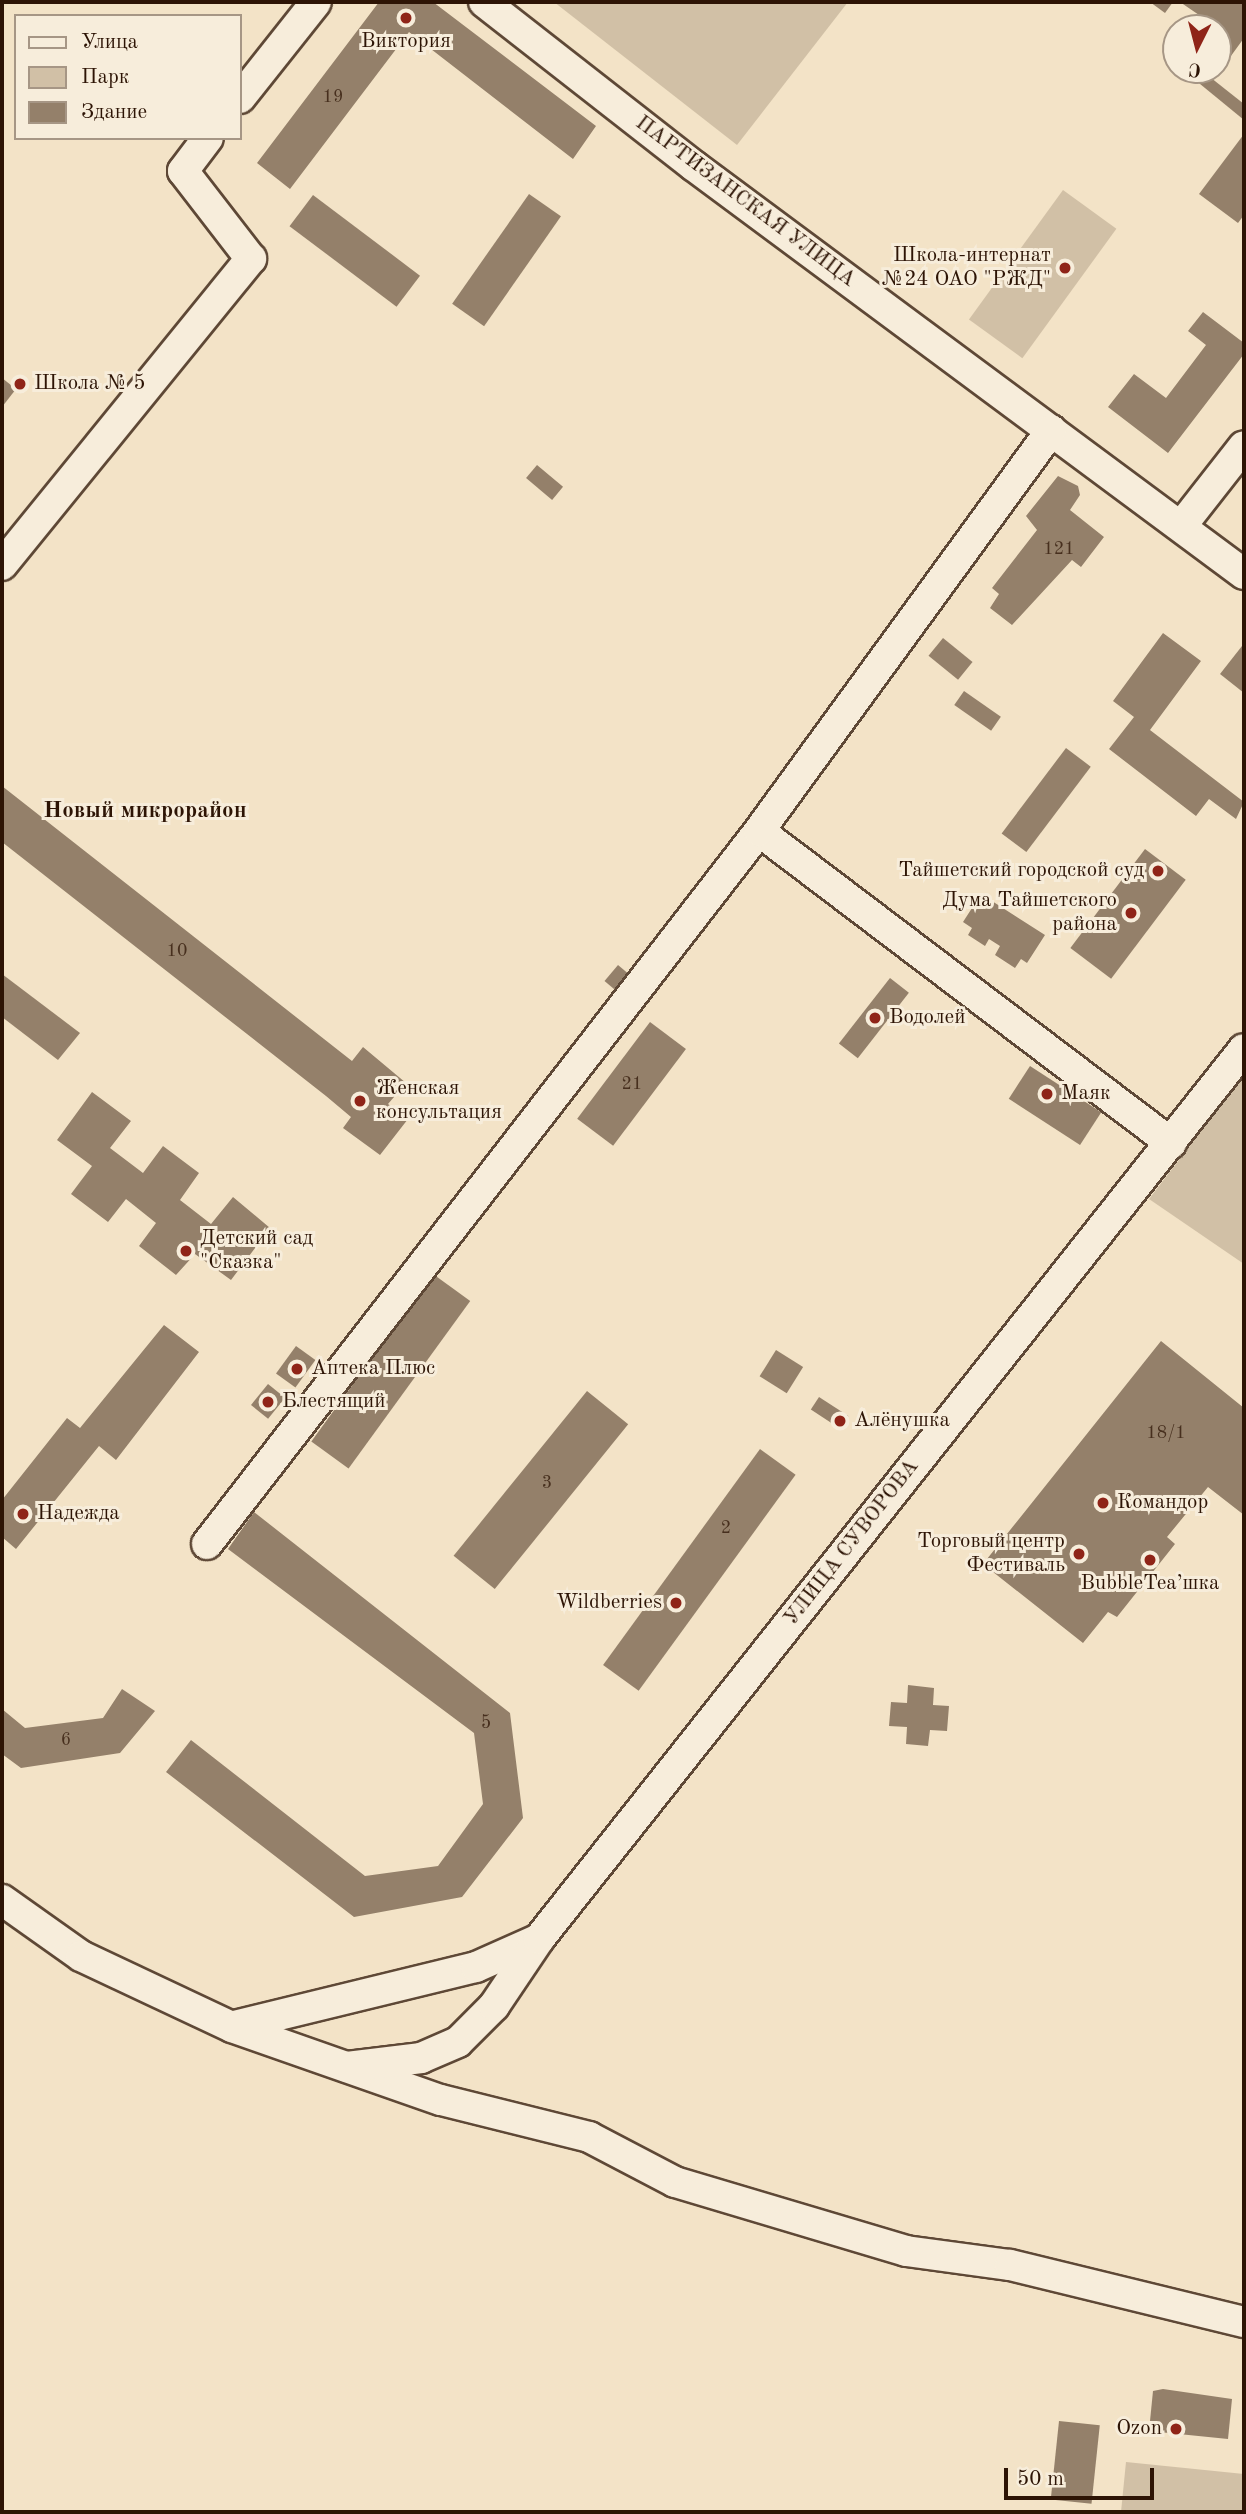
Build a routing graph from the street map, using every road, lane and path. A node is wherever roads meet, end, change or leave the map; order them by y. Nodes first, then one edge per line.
1 (316, 2) edge
2 (484, 2) edge
3 (242, 95) edge
4 (206, 140) edge
5 (1051, 430) junction
6 (1244, 446) edge
7 (1182, 525) junction
8 (2, 565) edge
9 (1244, 574) edge
10 (759, 831) junction
11 (1244, 1049) edge
12 (1171, 1143) junction
13 (207, 1544) dead end
14 (2, 1900) edge
15 (539, 1939) junction
16 (232, 2027) junction
17 (347, 2067) junction
18 (1244, 2322) edge

1 - 3 street
2 - 5 street, ПАРТИЗАНСКАЯ УЛИЦА
4 - 8 street
5 - 7 street, ПАРТИЗАНСКАЯ УЛИЦА
5 - 10 street
6 - 7 street
7 - 9 street, ПАРТИЗАНСКАЯ УЛИЦА
10 - 12 street
10 - 13 street
11 - 12 street, УЛИЦА СУВОРОВА
12 - 15 street, УЛИЦА СУВОРОВА
14 - 16 street
15 - 16 street
15 - 17 street, УЛИЦА СУВОРОВА
16 - 17 street
17 - 18 street

